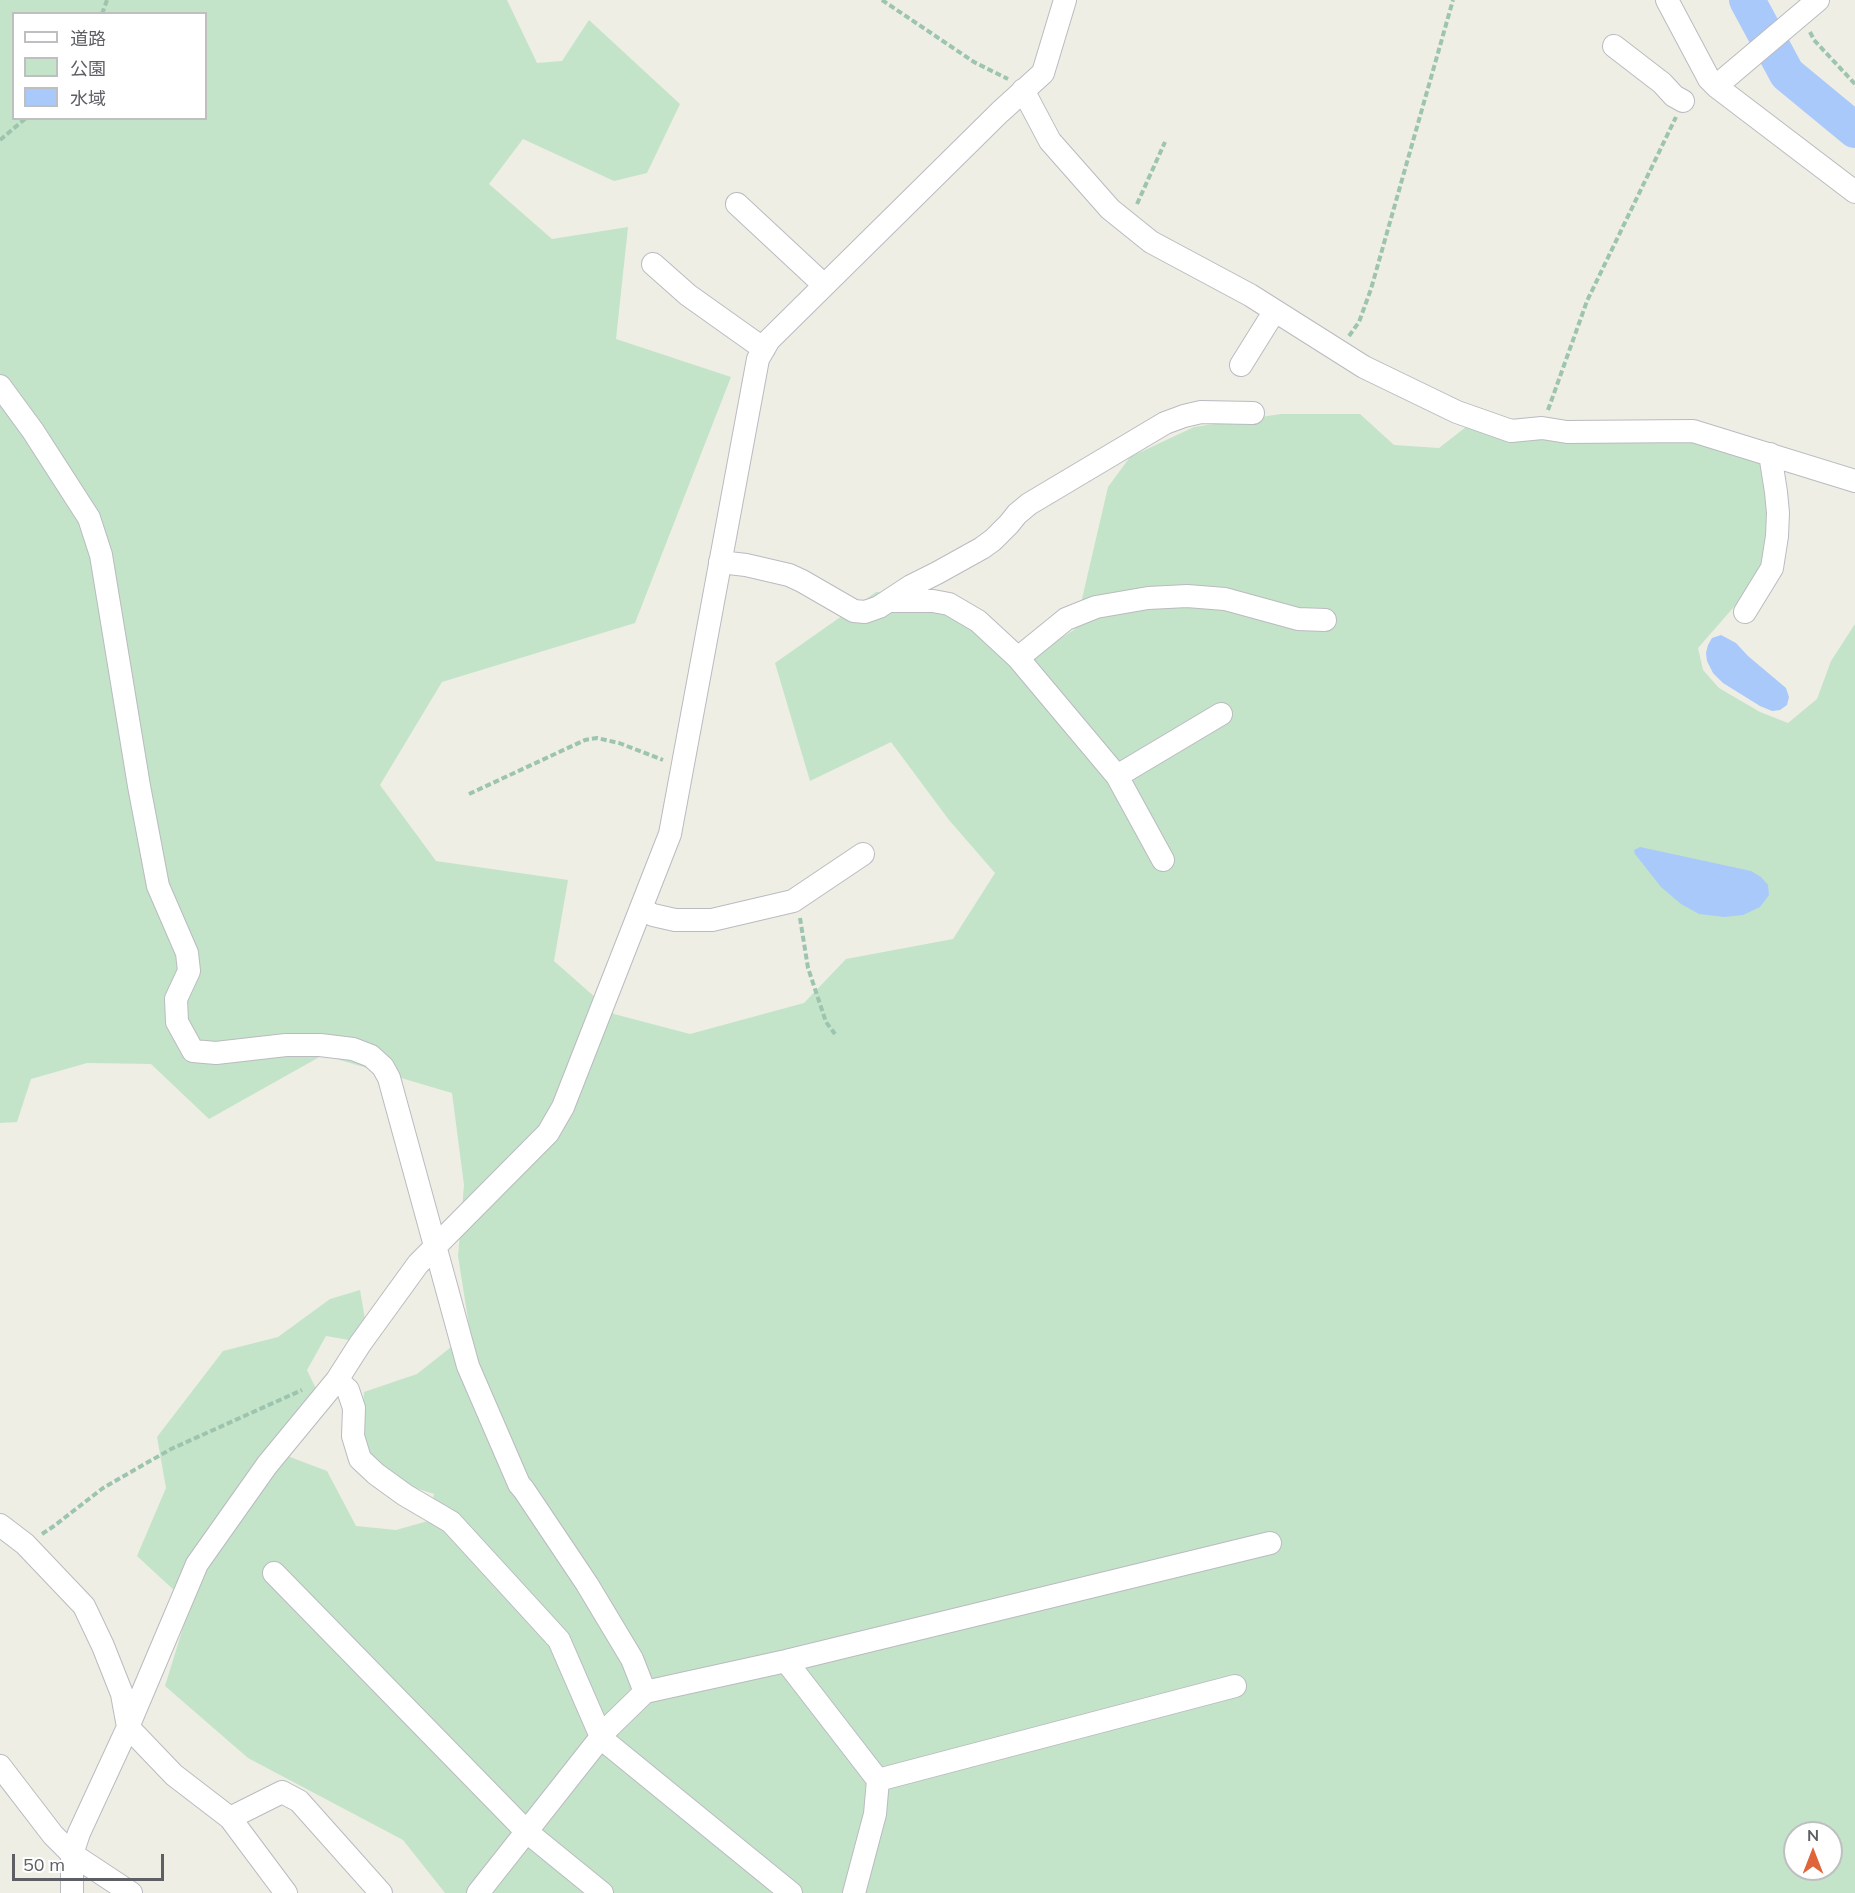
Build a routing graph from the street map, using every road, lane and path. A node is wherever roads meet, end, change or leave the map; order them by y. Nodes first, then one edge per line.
1 (882, 0) edge
2 (1065, 0) edge
3 (1454, 0) edge
4 (1666, 0) edge
5 (1818, 0) edge
6 (1793, 21) junction
7 (1614, 46) dead end
8 (1721, 82) dead end
9 (1855, 84) edge
10 (1023, 90) junction
11 (1683, 101) joint
12 (24, 120) edge
13 (0, 140) edge
14 (1165, 142) dead end
15 (1855, 192) edge
16 (737, 204) dead end
17 (1126, 222) junction
18 (653, 264) dead end
19 (824, 285) junction
20 (1274, 312) junction
21 (764, 348) junction
22 (1338, 351) junction
23 (1241, 365) dead end
24 (0, 387) edge
25 (1253, 413) dead end
26 (1542, 428) junction
27 (1770, 454) junction
28 (1855, 481) edge
29 (720, 562) junction
30 (889, 601) junction
31 (1745, 612) dead end
32 (1325, 620) dead end
33 (1018, 658) junction
34 (1221, 714) dead end
35 (683, 768) junction
36 (1117, 776) junction
37 (469, 794) dead end
38 (863, 854) dead end
39 (1163, 860) dead end
40 (794, 901) junction
41 (641, 909) junction
42 (835, 1034) dead end
43 (435, 1246) junction
44 (337, 1380) junction
45 (0, 1525) edge
46 (1270, 1543) dead end
47 (25, 1544) junction
48 (274, 1573) dead end
49 (786, 1661) junction
50 (1234, 1686) dead end
51 (645, 1692) junction
52 (128, 1727) junction
53 (602, 1739) junction
54 (0, 1766) edge
55 (878, 1780) junction
56 (230, 1818) junction
57 (527, 1832) junction
58 (72, 1854) junction
59 (72, 1893) edge
60 (131, 1893) edge
61 (286, 1893) edge
62 (381, 1893) edge
63 (478, 1893) edge
64 (602, 1893) edge
65 (791, 1893) edge
66 (854, 1893) edge

1 - 10 path
2 - 10 street
3 - 22 path
4 - 15 street
5 - 6 street
6 - 8 street
6 - 9 path
7 - 11 street
10 - 17 street
10 - 19 street
11 - 26 path
12 - 13 path
14 - 17 path
16 - 19 street
17 - 20 street
18 - 21 street
19 - 21 street
20 - 22 street
20 - 23 street
21 - 29 street
22 - 26 street
24 - 43 street
25 - 30 street
26 - 27 street
27 - 28 street
27 - 31 street
29 - 30 street
29 - 35 street
30 - 33 street
32 - 33 street
33 - 36 street
34 - 36 street
35 - 37 path
35 - 41 street
36 - 39 street
38 - 40 street
40 - 41 street
40 - 42 path
41 - 43 street
43 - 44 street
43 - 51 street
44 - 47 path
44 - 52 street
44 - 53 street
45 - 47 street
46 - 49 street
47 - 52 street
48 - 57 street
49 - 51 street
49 - 55 street
50 - 55 street
51 - 53 street
52 - 56 street
52 - 58 street
53 - 57 street
53 - 65 street
54 - 58 street
55 - 66 street
56 - 61 street
56 - 62 street
57 - 63 street
57 - 64 street
58 - 59 street
58 - 60 street

